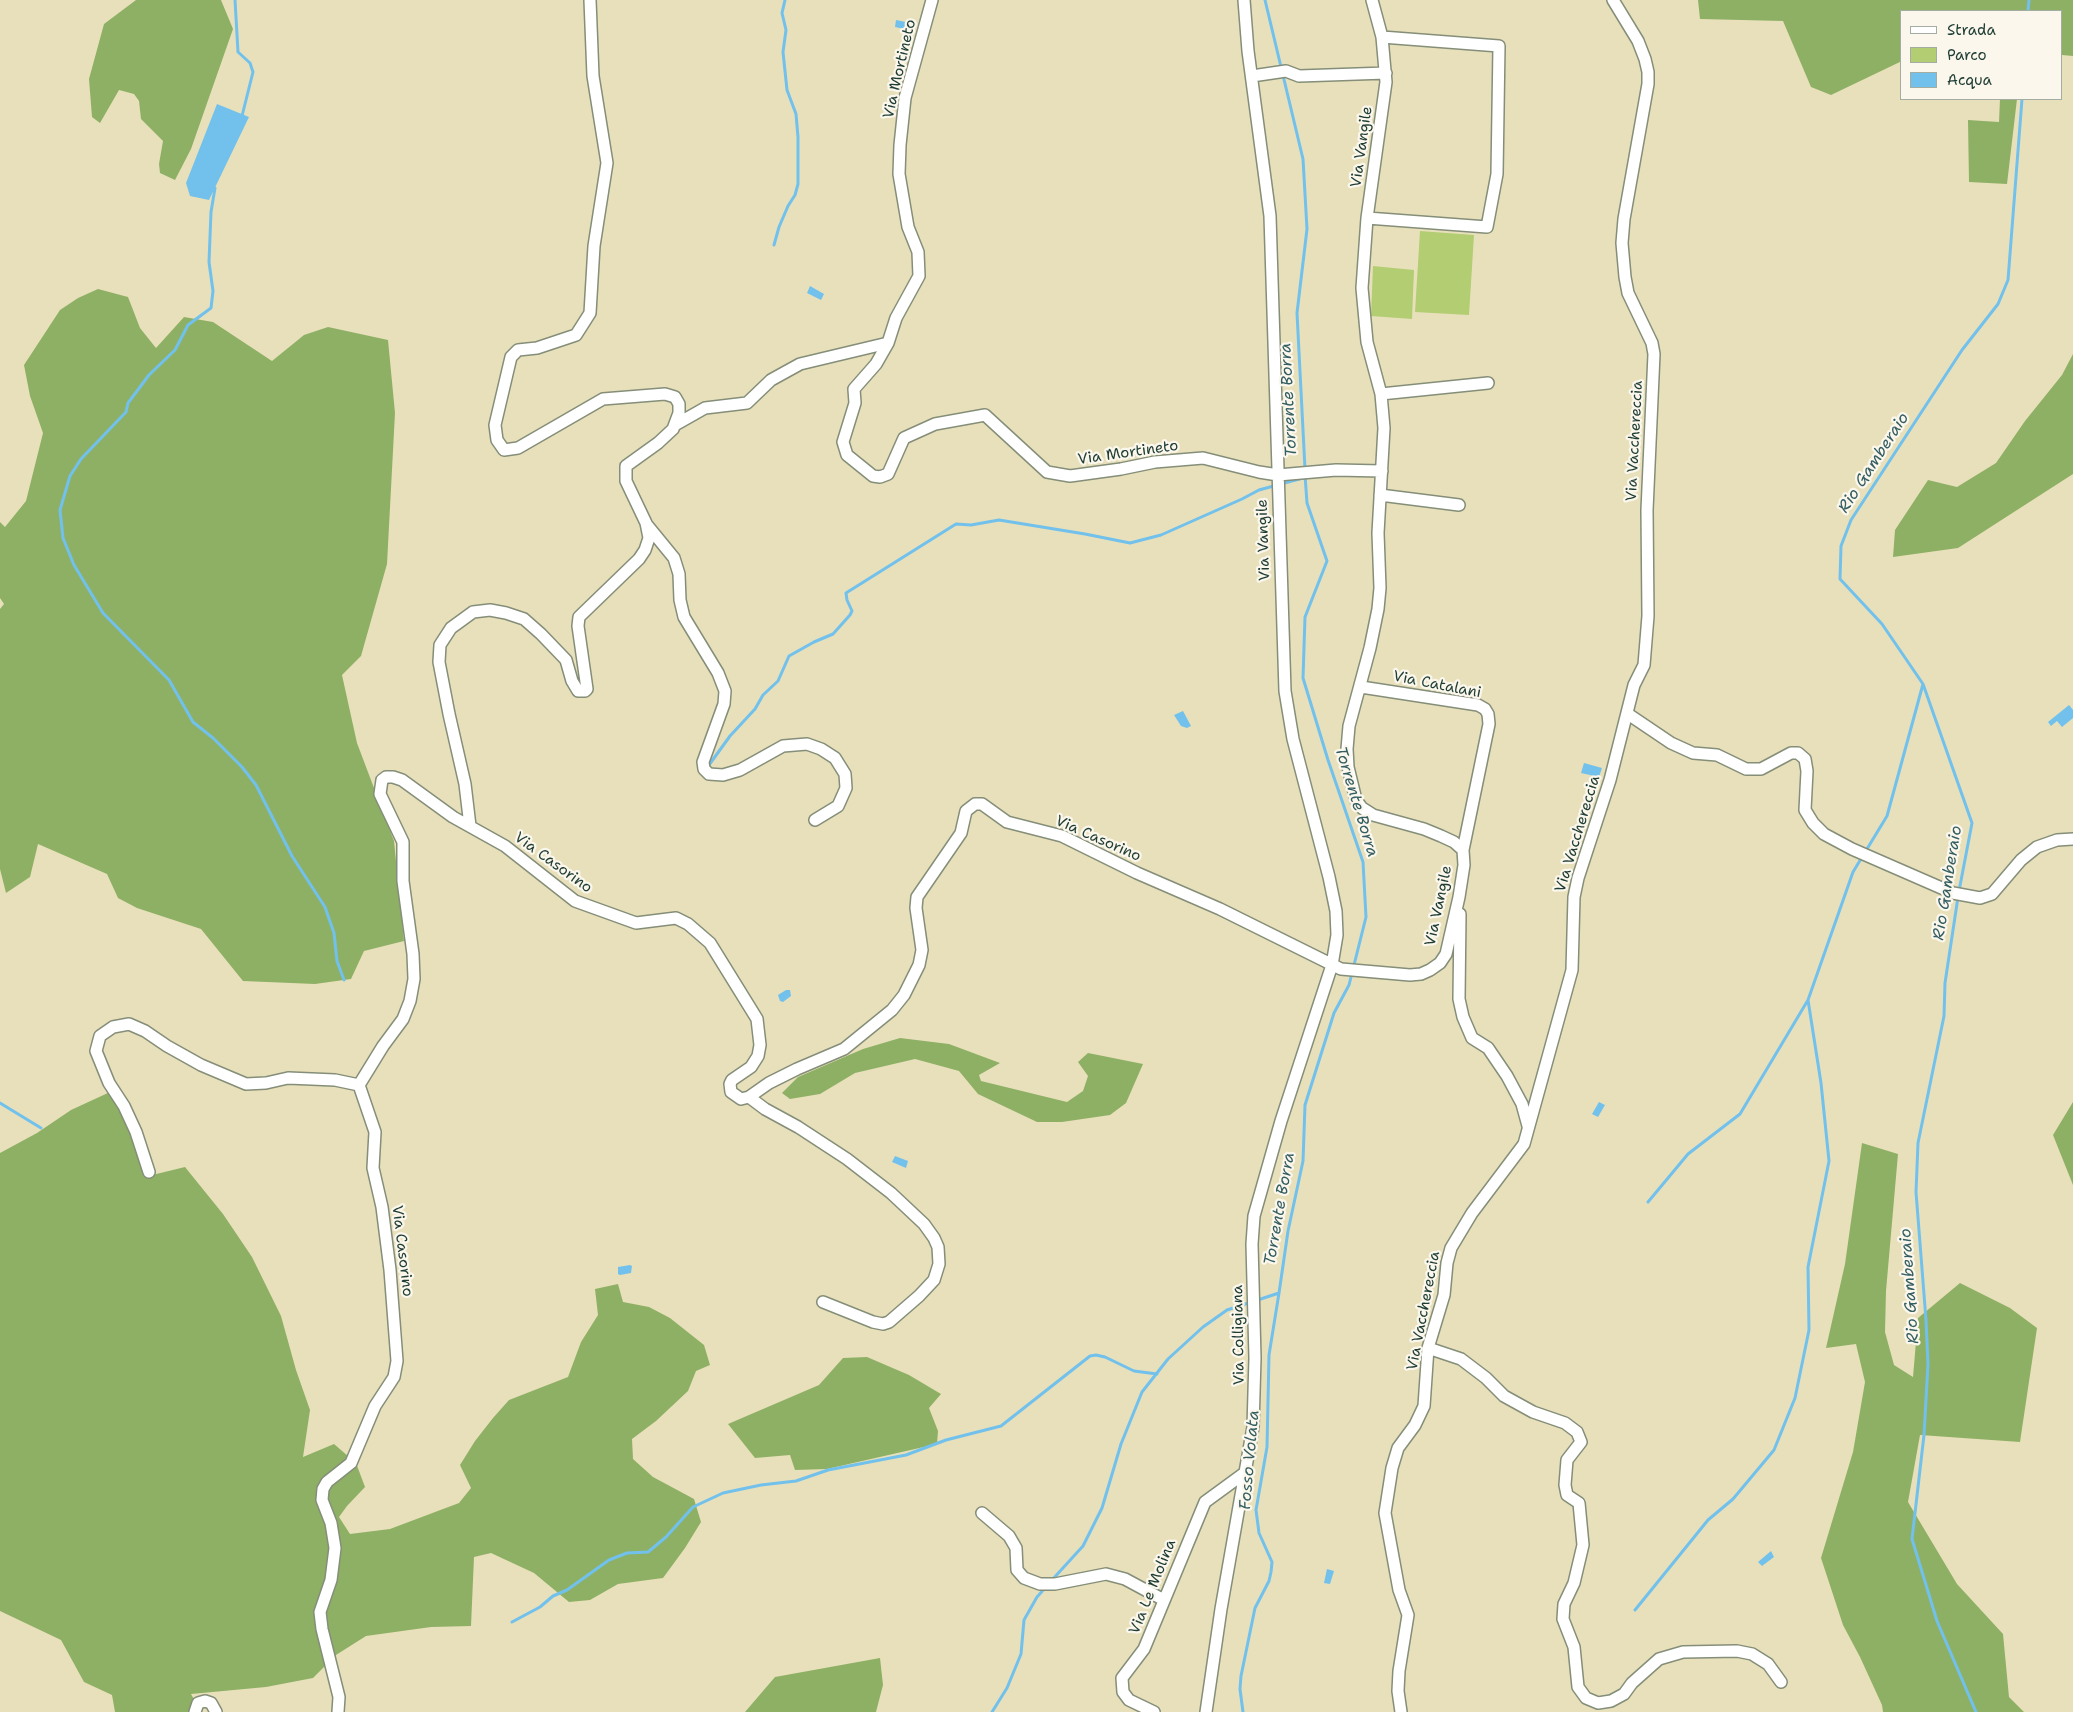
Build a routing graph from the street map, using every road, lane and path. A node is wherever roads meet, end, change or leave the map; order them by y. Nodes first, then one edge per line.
1 (590, 0) edge
2 (932, 0) edge
3 (1244, 0) edge
4 (1372, 0) edge
5 (1613, 0) edge
6 (1382, 37) junction
7 (1386, 73) junction
8 (1252, 76) junction
9 (1367, 218) junction
10 (888, 343) junction
11 (1488, 384) dead end
12 (1380, 394) junction
13 (675, 424) junction
14 (1382, 471) junction
15 (1278, 475) junction
16 (1380, 495) junction
17 (1459, 505) dead end
18 (646, 523) junction
19 (1360, 687) junction
20 (1628, 714) junction
21 (815, 820) dead end
22 (470, 826) junction
23 (2073, 840) edge
24 (1462, 850) junction
25 (1459, 897) junction
26 (1337, 967) junction
27 (359, 1086) junction
28 (749, 1097) junction
29 (1528, 1127) junction
30 (149, 1172) dead end
31 (824, 1302) dead end
32 (1428, 1348) junction
33 (1246, 1472) junction
34 (982, 1513) dead end
35 (1164, 1600) junction
36 (1781, 1682) dead end
37 (195, 1712) edge
38 (216, 1712) edge
39 (338, 1712) edge
40 (1154, 1712) edge
41 (1206, 1712) edge
42 (1401, 1712) edge

1 - 13 street
2 - 10 street, Via Mortineto
3 - 8 street, Via Vangile
4 - 6 street, Via Vangile
5 - 20 street, Via Vacchereccia
6 - 7 street, Via Vangile
6 - 9 street
7 - 8 street
7 - 9 street, Via Vangile
8 - 15 street, Via Vangile
9 - 12 street, Via Vangile
10 - 13 street
10 - 15 street, Via Mortineto
11 - 12 street
12 - 14 street, Via Vangile
13 - 18 street
14 - 15 street, Via Mortineto
14 - 16 street, Via Vangile
15 - 26 street, Via Vangile
16 - 17 street
16 - 19 street, Via Vangile
18 - 21 street
18 - 22 street
19 - 24 street, Via Vangile
19 - 24 street, Via Catalani
20 - 23 street
20 - 29 street, Via Vacchereccia
22 - 27 street, Via Casorino
22 - 28 street, Via Casorino
24 - 25 street, Via Vangile
25 - 26 street, Via Vangile
25 - 29 street
26 - 28 street, Via Casorino
26 - 33 street, Via Colligiana
27 - 30 street
27 - 39 street, Via Casorino
28 - 31 street
29 - 32 street, Via Vacchereccia
32 - 36 street
32 - 42 street, Via Vacchereccia
33 - 35 street, Via Le Molina
33 - 41 street, Via Colligiana
34 - 35 street
35 - 40 street, Via Le Molina
37 - 38 street

